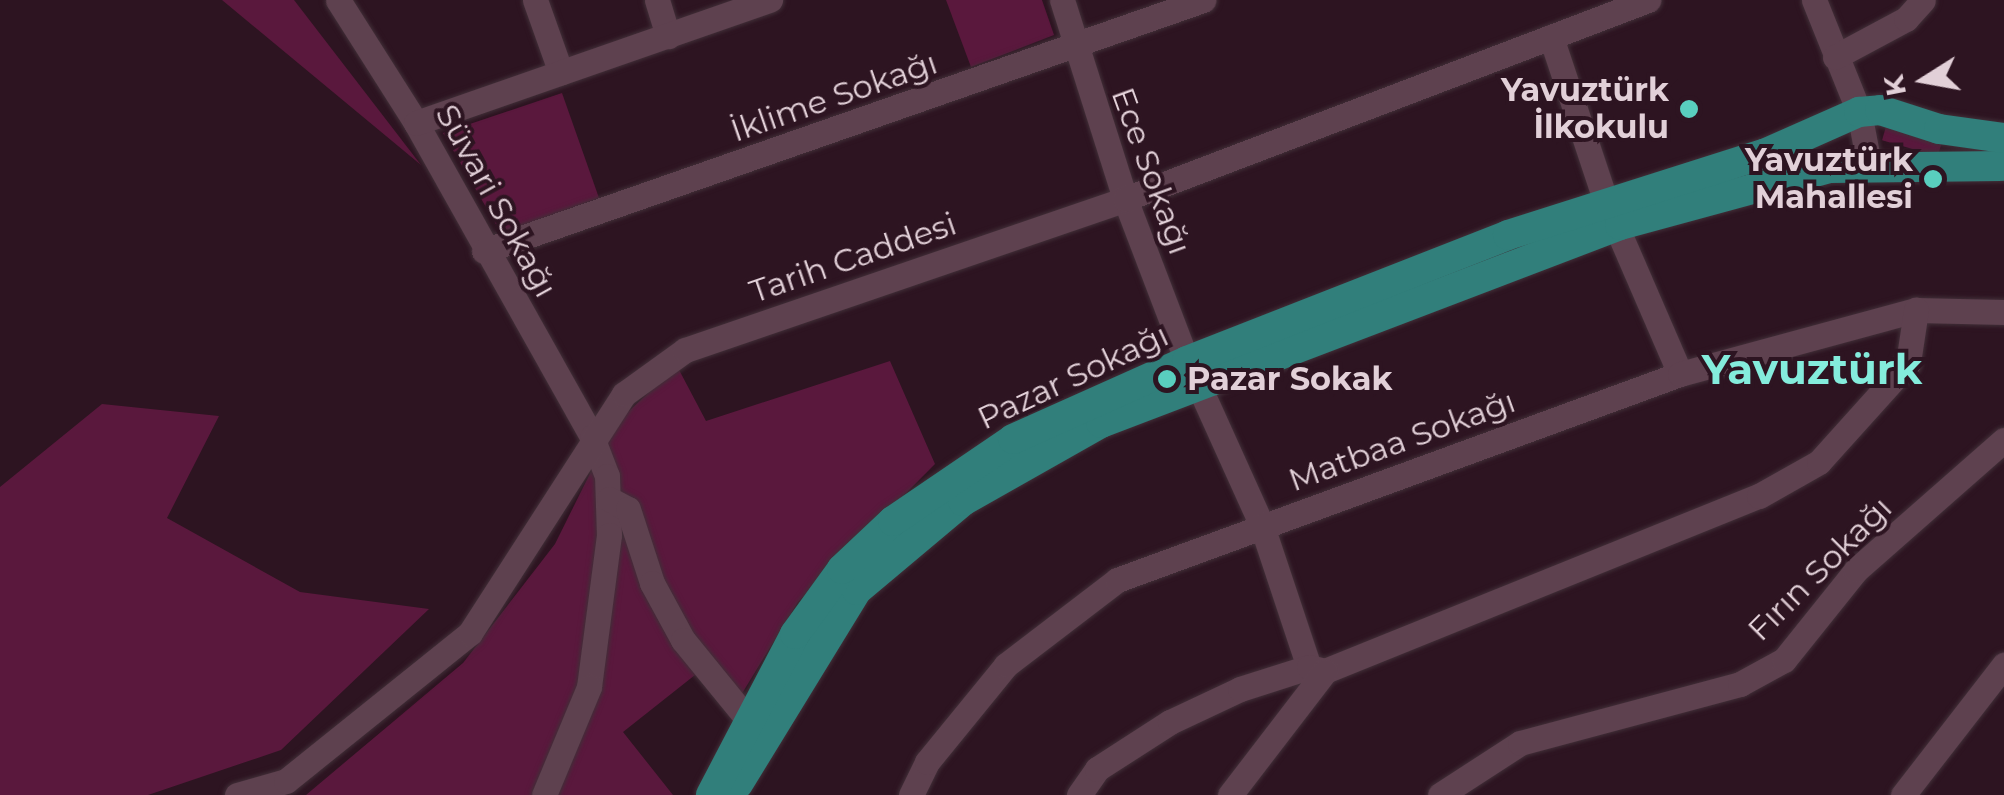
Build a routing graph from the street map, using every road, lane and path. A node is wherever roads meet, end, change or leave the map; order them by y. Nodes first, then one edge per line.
1 (535, 0) edge
2 (656, 0) edge
3 (770, 0) edge
4 (1062, 0) edge
5 (1204, 0) edge
6 (1648, 0) edge
7 (1814, 0) edge
8 (1923, 0) edge
9 (352, 4) edge
10 (668, 36) junction
11 (1551, 37) junction
12 (1074, 50) junction
13 (1836, 57) junction
14 (561, 73) junction
15 (1858, 112) junction
16 (416, 124) junction
17 (2004, 138) edge
18 (1869, 164) junction
19 (2004, 166) edge
20 (1124, 199) junction
21 (1613, 215) junction
22 (484, 252) junction
23 (1916, 310) junction
24 (2004, 312) edge
25 (1192, 372) junction
26 (1680, 374) junction
27 (592, 437) junction
28 (2004, 440) edge
29 (609, 500) junction
30 (1262, 526) junction
31 (2004, 666) edge
32 (1317, 669) junction
33 (749, 721) junction
34 (1910, 786) edge
35 (238, 795) edge
36 (544, 795) edge
37 (711, 795) edge
38 (731, 795) edge
39 (911, 795) edge
40 (1079, 795) edge
41 (1230, 795) edge
42 (1440, 795) edge
43 (1937, 795) edge

1 - 14 street
2 - 10 street
3 - 10 street
4 - 12 street, Ece Sokağı
5 - 12 street, İklime Sokağı
6 - 11 street, Tarih Caddesi
7 - 13 street
8 - 13 street
9 - 16 street, Süvari Sokağı
10 - 14 street
11 - 20 street, Tarih Caddesi
11 - 21 street
12 - 20 street, Ece Sokağı
12 - 22 street, İklime Sokağı
13 - 15 street
14 - 16 street
15 - 17 main road
15 - 18 street
15 - 21 main road, Pazar Sokağı
16 - 22 street, Süvari Sokağı
18 - 19 main road, Pazar Sokağı
18 - 21 main road, Pazar Sokağı
20 - 25 street, Ece Sokağı
20 - 27 street, Tarih Caddesi
21 - 25 main road, Pazar Sokağı
21 - 26 street
22 - 27 street, Süvari Sokağı
23 - 24 street, Matbaa Sokağı
23 - 26 street, Matbaa Sokağı
23 - 32 street
25 - 30 street, Ece Sokağı
25 - 33 main road, Pazar Sokağı
25 - 38 main road, Pazar Sokağı
26 - 30 street, Matbaa Sokağı
27 - 29 street, Süvari Sokağı
27 - 35 street, Tarih Caddesi
28 - 42 street, Fırın Sokağı
29 - 33 street
29 - 36 street
30 - 32 street, Ece Sokağı
30 - 39 street, Matbaa Sokağı
31 - 34 street
32 - 40 street
32 - 41 street
33 - 37 main road, Pazar Sokağı
34 - 43 street

